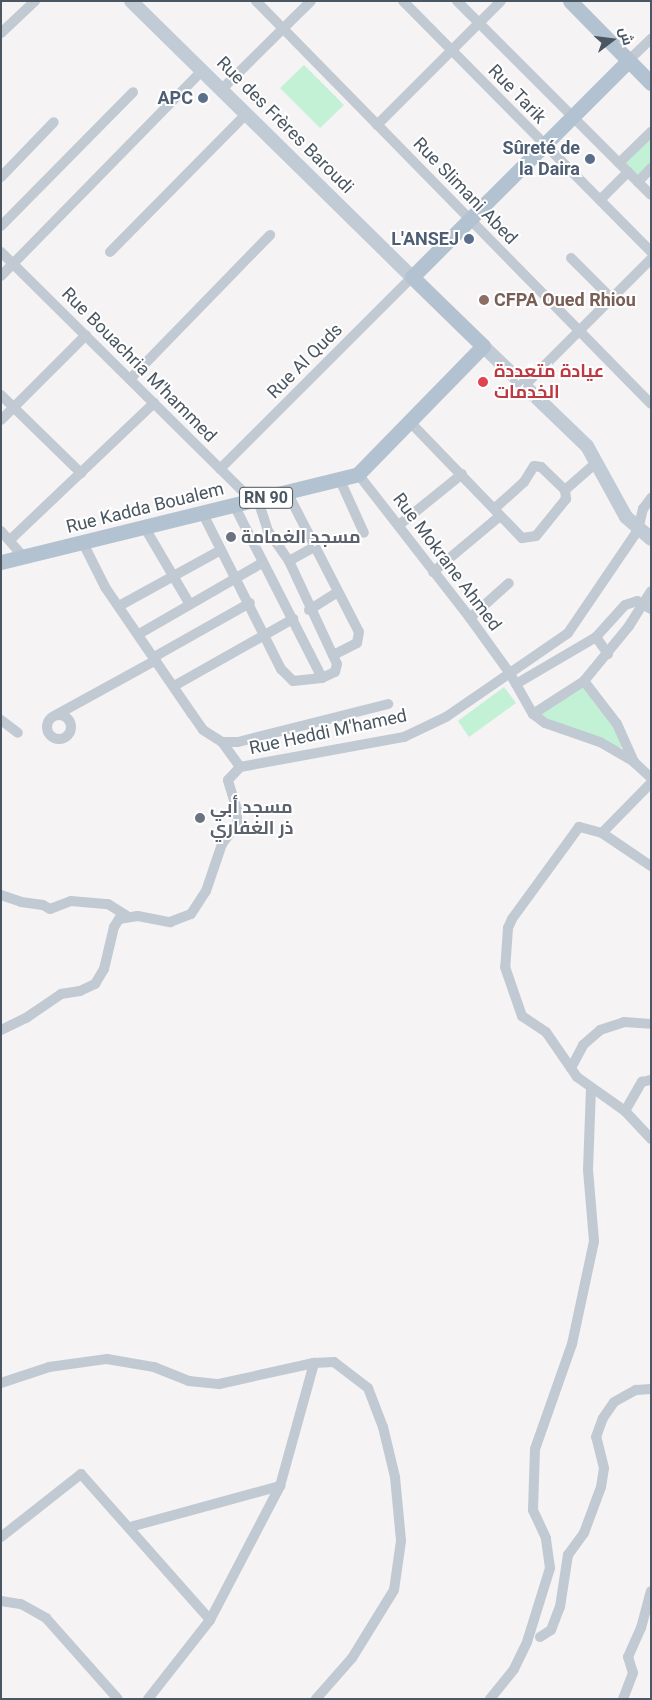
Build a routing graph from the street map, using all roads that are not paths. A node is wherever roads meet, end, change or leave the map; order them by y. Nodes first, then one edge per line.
1 (35, 1) edge
2 (131, 1) edge
3 (256, 1) edge
4 (311, 1) edge
5 (403, 1) edge
6 (457, 1) edge
7 (501, 1) edge
8 (570, 1) edge
9 (478, 24) junction
10 (283, 28) junction
11 (1, 33) edge
12 (651, 39) edge
13 (452, 51) junction
14 (628, 61) junction
15 (203, 70) junction
16 (651, 84) edge
17 (222, 89) junction
18 (133, 92) dead end
19 (247, 113) junction
20 (571, 117) junction
21 (54, 122) dead end
22 (377, 125) junction
23 (651, 132) edge
24 (544, 145) junction
25 (619, 163) junction
26 (651, 168) edge
27 (628, 172) junction
28 (1, 177) edge
29 (638, 182) junction
30 (651, 195) edge
31 (600, 200) junction
32 (470, 219) junction
33 (1, 226) edge
34 (270, 235) dead end
35 (1, 252) edge
36 (110, 252) dead end
37 (651, 252) edge
38 (572, 258) dead end
39 (651, 259) edge
40 (14, 264) junction
41 (1, 276) edge
42 (412, 277) junction
43 (611, 298) junction
44 (579, 331) junction
45 (86, 335) junction
46 (483, 346) junction
47 (130, 379) junction
48 (524, 386) junction
49 (1, 395) edge
50 (154, 403) junction
51 (651, 404) edge
52 (14, 407) junction
53 (1, 420) edge
54 (409, 421) junction
55 (596, 462) junction
56 (220, 469) junction
57 (81, 473) junction
58 (358, 474) junction
59 (462, 474) junction
60 (339, 478) junction
61 (566, 490) junction
62 (287, 492) junction
63 (651, 498) edge
64 (255, 500) junction
65 (234, 505) junction
66 (497, 512) junction
67 (202, 514) junction
68 (399, 525) junction
69 (144, 528) junction
70 (644, 528) edge
71 (1, 531) edge
72 (364, 533) dead end
73 (10, 540) junction
74 (651, 540) edge
75 (83, 543) junction
76 (314, 547) junction
77 (221, 550) junction
78 (24, 557) junction
79 (1, 562) edge
80 (289, 562) junction
81 (262, 563) junction
82 (433, 572) junction
83 (175, 574) junction
84 (238, 578) junction
85 (509, 584) dead end
86 (651, 591) edge
87 (338, 592) junction
88 (190, 603) junction
89 (250, 604) junction
90 (119, 606) junction
91 (647, 606) edge
92 (309, 610) junction
93 (470, 618) junction
94 (293, 619) junction
95 (568, 633) junction
96 (139, 634) junction
97 (265, 635) junction
98 (596, 637) junction
99 (578, 647) junction
100 (608, 654) junction
101 (333, 655) junction
102 (155, 658) junction
103 (509, 672) junction
104 (322, 678) junction
105 (584, 681) junction
106 (516, 684) junction
107 (174, 686) junction
108 (388, 704) dead end
109 (533, 714) junction
110 (56, 715) dead end
111 (1, 720) edge
112 (18, 733) dead end
113 (222, 742) junction
114 (634, 762) junction
115 (240, 767) junction
116 (651, 778) edge
117 (651, 783) edge
118 (602, 833) junction
119 (651, 866) edge
120 (1, 895) edge
121 (127, 916) junction
122 (651, 1024) edge
123 (1, 1030) edge
124 (570, 1068) junction
125 (651, 1080) edge
126 (592, 1090) junction
127 (626, 1111) junction
128 (651, 1139) edge
129 (314, 1363) junction
130 (1, 1383) edge
131 (651, 1389) edge
132 (280, 1486) junction
133 (130, 1527) junction
134 (1, 1537) edge
135 (651, 1591) edge
136 (1, 1601) edge
137 (210, 1620) junction
138 (540, 1637) dead end
139 (118, 1699) edge
140 (148, 1699) edge
141 (316, 1699) edge
142 (490, 1699) edge
143 (623, 1699) edge

1 - 11 street
2 - 15 street, Rue des Frères Baroudi
3 - 10 street, Rue Slimani Abed
4 - 10 street
5 - 13 street, Rue Tarik
6 - 9 street
7 - 9 street
8 - 14 main road
9 - 13 street
9 - 20 street
10 - 17 street
10 - 22 street, Rue Slimani Abed
12 - 14 street
13 - 22 street
13 - 24 street, Rue Tarik
14 - 16 main road
14 - 20 main road
15 - 17 street, Rue des Frères Baroudi
15 - 40 street
17 - 19 street, Rue des Frères Baroudi
18 - 33 street
19 - 36 street
19 - 42 street, Rue des Frères Baroudi
20 - 24 main road
20 - 25 street
21 - 28 street
22 - 32 street, Rue Slimani Abed
23 - 25 street
24 - 31 street, Rue Tarik
24 - 32 main road
25 - 27 street
26 - 29 street
27 - 29 street
27 - 31 street
29 - 30 street
31 - 37 street, Rue Tarik
32 - 42 main road
32 - 44 street, Rue Slimani Abed
34 - 47 street
35 - 40 street, Rue Bouachria M'hammed
38 - 43 street
39 - 43 street
40 - 41 street
40 - 45 street, Rue Bouachria M'hammed
42 - 46 main road
42 - 56 street, Rue Al Quds
43 - 44 street
44 - 48 street
44 - 51 street, Rue Slimani Abed
45 - 47 street, Rue Bouachria M'hammed
45 - 52 street
46 - 48 street
46 - 54 main road
47 - 50 street, Rue Bouachria M'hammed
48 - 55 street
49 - 52 street
50 - 56 street, Rue Bouachria M'hammed
50 - 57 street
52 - 53 street
52 - 57 street
54 - 58 main road
54 - 59 street
55 - 61 street
55 - 70 street
56 - 64 street, Rue Bouachria M'hammed
57 - 73 street
58 - 60 main road, Rue Kadda Boualem / RN 90
58 - 68 street, Rue Mokrane Ahmed
59 - 66 street
59 - 68 street
60 - 62 main road, Rue Kadda Boualem / RN 90
60 - 72 street
61 - 66 street
61 - 66 street
62 - 64 main road, Rue Kadda Boualem / RN 90
62 - 76 street
63 - 70 street, Rue Heddi M'hamed
64 - 65 main road, Rue Kadda Boualem / RN 90
64 - 80 street
65 - 67 main road, Rue Kadda Boualem / RN 90
65 - 81 street
66 - 82 street
67 - 69 main road, Rue Kadda Boualem / RN 90
67 - 77 street
68 - 82 street, Rue Mokrane Ahmed
69 - 75 main road, Rue Kadda Boualem / RN 90
69 - 83 street
70 - 74 street
70 - 95 street, Rue Heddi M'hamed
71 - 73 street
73 - 78 street
75 - 78 main road, Rue Kadda Boualem / RN 90
75 - 90 street
76 - 80 street
76 - 87 street
77 - 83 street
77 - 84 street
78 - 79 main road, Rue Kadda Boualem / RN 90
80 - 92 street
81 - 84 street
81 - 94 street
82 - 93 street, Rue Mokrane Ahmed
83 - 88 street
83 - 90 street
84 - 88 street
84 - 89 street
85 - 93 street
86 - 91 street
87 - 92 street
87 - 101 street
88 - 96 street
89 - 97 street
89 - 102 street
90 - 96 street
91 - 98 street
91 - 100 street
92 - 101 street
93 - 103 street, Rue Mokrane Ahmed
94 - 97 street
94 - 104 street
95 - 99 street
95 - 103 street, Rue Heddi M'hamed
96 - 102 street
97 - 104 street
97 - 107 street
98 - 99 street
98 - 100 street
99 - 106 street
100 - 105 street
101 - 104 street
102 - 107 street
102 - 110 street
103 - 106 street, Rue Mokrane Ahmed
103 - 115 street, Rue Heddi M'hamed
105 - 109 street
105 - 114 street
106 - 109 street, Rue Mokrane Ahmed
107 - 113 street
108 - 113 street
109 - 114 street
111 - 112 street
113 - 115 street
114 - 116 street
115 - 121 street
117 - 118 street
118 - 119 street
118 - 124 street
120 - 121 street
121 - 123 street
122 - 124 street
124 - 126 street
125 - 127 street
126 - 127 street
126 - 142 street
127 - 128 street
129 - 130 street
129 - 132 street
129 - 141 street
131 - 138 street
132 - 133 street
132 - 137 street
133 - 134 street
133 - 137 street
135 - 143 street
136 - 139 street
137 - 140 street

